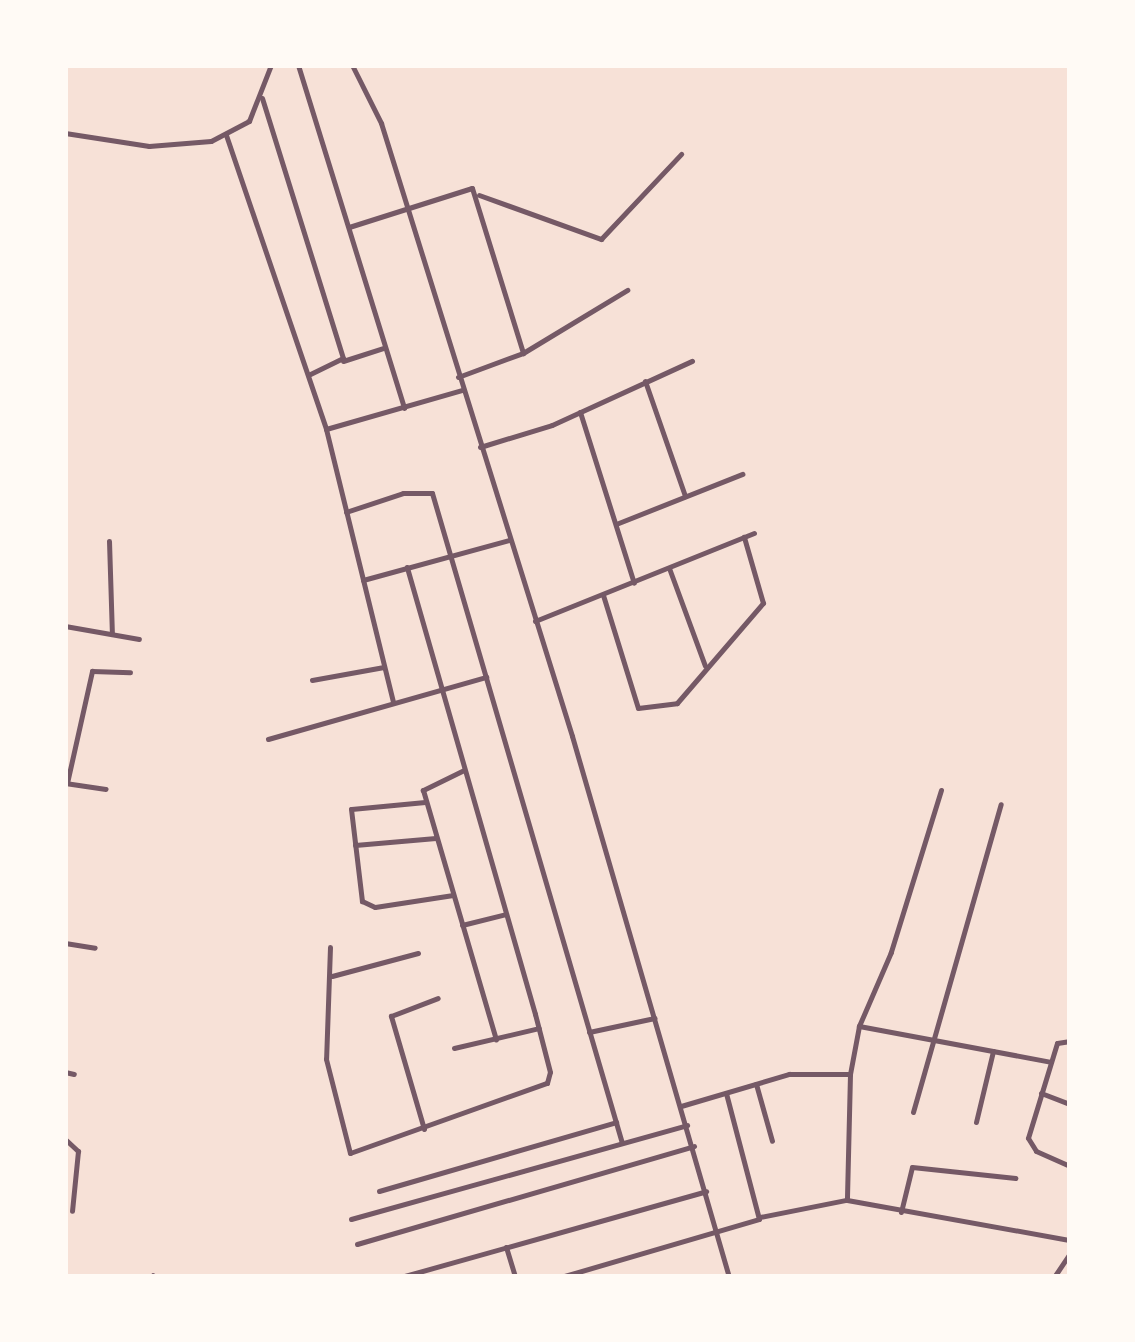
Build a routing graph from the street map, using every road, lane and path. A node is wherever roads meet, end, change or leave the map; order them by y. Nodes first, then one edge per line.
1 (272, 65) edge
2 (298, 65) edge
3 (352, 65) edge
4 (262, 98) junction
5 (65, 132) edge
6 (226, 135) junction
7 (681, 154) dead end
8 (477, 194) junction
9 (406, 208) junction
10 (349, 227) junction
11 (627, 290) dead end
12 (385, 348) junction
13 (522, 354) junction
14 (343, 360) junction
15 (692, 361) dead end
16 (308, 374) junction
17 (458, 377) junction
18 (645, 381) junction
19 (462, 390) junction
20 (404, 408) junction
21 (580, 412) junction
22 (326, 428) junction
23 (480, 448) junction
24 (742, 474) dead end
25 (685, 496) junction
26 (346, 512) junction
27 (616, 524) junction
28 (754, 533) dead end
29 (744, 537) junction
30 (509, 540) junction
31 (109, 541) dead end
32 (452, 555) junction
33 (407, 568) junction
34 (668, 568) junction
35 (363, 580) junction
36 (634, 583) junction
37 (603, 595) junction
38 (535, 620) junction
39 (65, 626) edge
40 (112, 634) junction
41 (139, 639) dead end
42 (705, 666) junction
43 (384, 668) junction
44 (130, 672) dead end
45 (486, 677) junction
46 (312, 680) dead end
47 (438, 688) junction
48 (392, 702) junction
49 (268, 738) dead end
50 (464, 770) junction
51 (66, 783) edge
52 (106, 789) dead end
53 (941, 790) dead end
54 (426, 802) junction
55 (1001, 804) dead end
56 (436, 838) junction
57 (354, 845) junction
58 (453, 895) junction
59 (506, 914) junction
60 (462, 925) junction
61 (65, 943) edge
62 (330, 947) dead end
63 (95, 948) dead end
64 (418, 953) dead end
65 (331, 976) junction
66 (438, 998) dead end
67 (655, 1018) junction
68 (859, 1026) junction
69 (539, 1028) junction
70 (589, 1032) junction
71 (496, 1040) junction
72 (932, 1040) junction
73 (1070, 1042) edge
74 (454, 1048) dead end
75 (993, 1051) junction
76 (1051, 1062) junction
77 (65, 1072) edge
78 (74, 1074) dead end
79 (850, 1074) junction
80 (756, 1084) junction
81 (726, 1093) junction
82 (1041, 1093) junction
83 (1070, 1104) edge
84 (681, 1106) junction
85 (913, 1112) dead end
86 (616, 1122) junction
87 (976, 1122) dead end
88 (688, 1124) junction
89 (424, 1128) junction
90 (65, 1139) edge
91 (772, 1141) dead end
92 (622, 1143) junction
93 (694, 1146) junction
94 (1070, 1166) edge
95 (1015, 1178) dead end
96 (379, 1191) dead end
97 (706, 1191) junction
98 (847, 1200) junction
99 (72, 1211) dead end
100 (900, 1212) junction
101 (760, 1217) junction
102 (350, 1220) dead end
103 (717, 1232) junction
104 (1070, 1240) edge
105 (357, 1244) dead end
106 (506, 1247) junction
107 (1070, 1253) edge
108 (729, 1276) edge
109 (401, 1277) edge
110 (515, 1277) edge
111 (561, 1277) edge
112 (720, 1277) edge
113 (1054, 1277) edge

1 - 4 street
2 - 10 street
3 - 9 street
4 - 6 street
4 - 14 street
5 - 6 street
6 - 16 street
7 - 8 street
8 - 9 street
8 - 13 street
9 - 10 street
9 - 17 street
10 - 12 street
11 - 13 street
12 - 14 street
12 - 20 street
13 - 17 street
14 - 16 street
15 - 18 street
16 - 22 street
17 - 19 street
18 - 21 street
18 - 25 street
19 - 20 street
19 - 23 street
20 - 22 street
21 - 23 street
21 - 27 street
22 - 26 street
23 - 30 street
24 - 25 street
25 - 27 street
26 - 32 street
26 - 35 street
27 - 36 street
28 - 29 street
29 - 34 street
29 - 42 street
30 - 32 street
30 - 38 street
31 - 40 street
32 - 33 street
32 - 45 street
33 - 35 street
33 - 47 street
34 - 36 street
34 - 42 street
35 - 43 street
36 - 37 street
37 - 38 street
37 - 42 street
38 - 67 street
39 - 40 street
40 - 41 street
43 - 46 street
43 - 48 street
44 - 51 street
45 - 47 street
45 - 70 street
47 - 48 street
47 - 50 street
48 - 49 street
50 - 54 street
50 - 59 street
51 - 52 street
53 - 68 street
54 - 56 street
54 - 57 street
55 - 72 street
56 - 57 street
56 - 58 street
57 - 58 street
58 - 60 street
59 - 60 street
59 - 69 street
60 - 71 street
61 - 63 street
62 - 65 street
64 - 65 street
65 - 89 street
66 - 89 street
67 - 70 street
67 - 84 street
68 - 72 street
68 - 79 street
69 - 71 street
69 - 89 street
70 - 86 street
71 - 74 street
72 - 75 street
72 - 85 street
73 - 76 street
75 - 76 street
75 - 87 street
76 - 82 street
77 - 78 street
79 - 80 street
79 - 98 street
80 - 81 street
80 - 91 street
81 - 84 street
81 - 101 street
82 - 83 street
82 - 94 street
84 - 88 street
86 - 92 street
86 - 96 street
88 - 92 street
88 - 93 street
90 - 99 street
92 - 102 street
93 - 97 street
93 - 105 street
95 - 100 street
97 - 103 street
97 - 106 street
98 - 100 street
98 - 101 street
100 - 104 street
101 - 103 street
103 - 108 street
103 - 111 street
106 - 109 street
106 - 110 street
107 - 113 street
108 - 112 street

